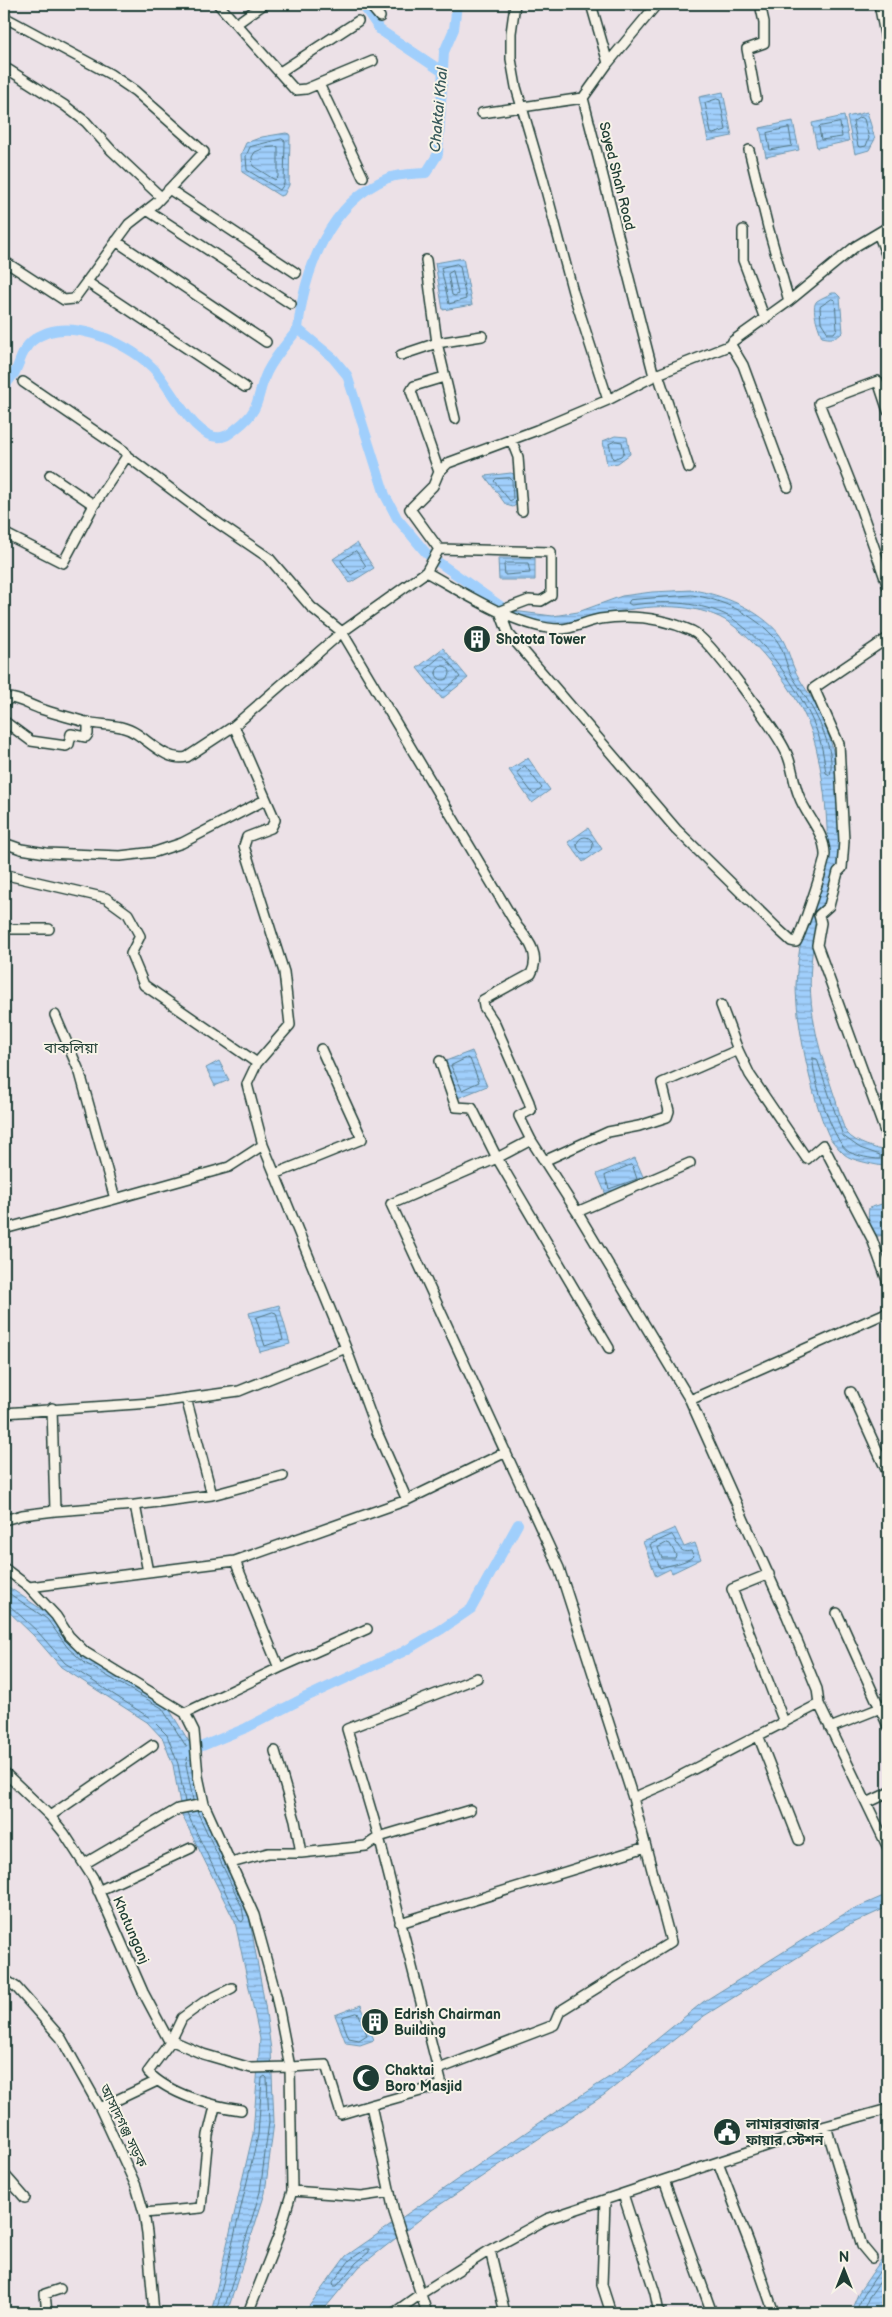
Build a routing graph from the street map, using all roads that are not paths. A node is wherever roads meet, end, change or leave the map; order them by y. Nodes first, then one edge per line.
1 (218, 4) edge
2 (264, 4) edge
3 (369, 4) edge
4 (515, 4) edge
5 (591, 4) edge
6 (657, 4) edge
7 (760, 4) edge
8 (879, 4) edge
9 (4, 17) edge
10 (380, 17) dead end
11 (358, 21) dead end
12 (236, 24) junction
13 (888, 48) edge
14 (373, 62) dead end
15 (608, 63) junction
16 (8, 70) dead end
17 (280, 72) junction
18 (320, 84) junction
19 (583, 98) junction
20 (756, 98) dead end
21 (521, 107) junction
22 (482, 113) dead end
23 (749, 150) dead end
24 (363, 178) dead end
25 (169, 189) junction
26 (161, 197) junction
27 (147, 210) junction
28 (888, 227) edge
29 (743, 230) dead end
30 (878, 233) junction
31 (116, 241) junction
32 (888, 259) edge
33 (426, 260) dead end
34 (4, 261) edge
35 (296, 273) dead end
36 (87, 282) junction
37 (789, 301) junction
38 (291, 304) dead end
39 (765, 319) junction
40 (482, 336) dead end
41 (266, 342) dead end
42 (437, 343) junction
43 (731, 345) junction
44 (401, 355) dead end
45 (656, 375) junction
46 (444, 377) junction
47 (23, 382) dead end
48 (245, 387) dead end
49 (608, 400) junction
50 (888, 411) edge
51 (455, 419) dead end
52 (511, 439) junction
53 (127, 456) junction
54 (689, 468) dead end
55 (439, 472) junction
56 (50, 475) dead end
57 (788, 487) dead end
58 (94, 505) junction
59 (522, 511) dead end
60 (4, 533) edge
61 (439, 549) junction
62 (426, 572) junction
63 (888, 587) edge
64 (500, 612) junction
65 (342, 632) junction
66 (888, 638) edge
67 (4, 704) edge
68 (4, 721) edge
69 (88, 722) junction
70 (234, 726) junction
71 (265, 800) junction
72 (4, 844) edge
73 (4, 880) edge
74 (49, 928) dead end
75 (4, 929) edge
76 (720, 1005) dead end
77 (55, 1015) dead end
78 (321, 1048) dead end
79 (738, 1050) junction
80 (440, 1061) dead end
81 (257, 1064) junction
82 (531, 1140) junction
83 (888, 1140) edge
84 (263, 1145) junction
85 (497, 1158) junction
86 (544, 1161) junction
87 (690, 1163) dead end
88 (275, 1174) junction
89 (115, 1198) junction
90 (577, 1212) junction
91 (4, 1228) edge
92 (888, 1283) edge
93 (888, 1312) edge
94 (346, 1348) junction
95 (609, 1348) dead end
96 (850, 1392) dead end
97 (186, 1398) junction
98 (690, 1400) junction
99 (52, 1408) junction
100 (4, 1413) edge
101 (506, 1452) junction
102 (888, 1474) edge
103 (283, 1476) dead end
104 (212, 1495) junction
105 (408, 1500) junction
106 (135, 1505) junction
107 (55, 1512) junction
108 (4, 1520) edge
109 (235, 1561) junction
110 (4, 1568) edge
111 (148, 1572) junction
112 (769, 1574) junction
113 (29, 1587) junction
114 (837, 1613) dead end
115 (367, 1629) dead end
116 (279, 1668) junction
117 (476, 1678) dead end
118 (819, 1704) junction
119 (884, 1707) edge
120 (186, 1713) junction
121 (784, 1722) junction
122 (888, 1726) edge
123 (830, 1728) junction
124 (758, 1734) junction
125 (154, 1745) dead end
126 (275, 1751) dead end
127 (4, 1772) edge
128 (888, 1793) edge
129 (633, 1798) junction
130 (866, 1803) junction
131 (204, 1804) junction
132 (470, 1810) dead end
133 (50, 1816) junction
134 (379, 1837) junction
135 (799, 1840) dead end
136 (646, 1847) junction
137 (191, 1848) dead end
138 (888, 1848) edge
139 (301, 1853) junction
140 (231, 1863) junction
141 (84, 1864) junction
142 (98, 1890) junction
143 (400, 1923) junction
144 (4, 1979) edge
145 (232, 1988) dead end
146 (171, 2040) junction
147 (286, 2067) junction
148 (439, 2069) junction
149 (157, 2081) junction
150 (372, 2105) junction
151 (215, 2107) junction
152 (100, 2108) junction
153 (241, 2110) dead end
154 (888, 2110) edge
155 (826, 2126) junction
156 (718, 2162) junction
157 (4, 2174) edge
158 (664, 2180) junction
159 (292, 2191) junction
160 (390, 2192) junction
161 (623, 2194) junction
162 (25, 2198) dead end
163 (605, 2200) junction
164 (144, 2213) junction
165 (490, 2250) junction
166 (872, 2258) dead end
167 (60, 2288) dead end
168 (422, 2292) junction
169 (47, 2313) edge
170 (154, 2313) edge
171 (248, 2313) edge
172 (394, 2313) edge
173 (427, 2313) edge
174 (505, 2313) edge
175 (611, 2313) edge
176 (659, 2313) edge
177 (712, 2313) edge
178 (774, 2313) edge

1 - 12 street
2 - 12 street
3 - 10 street
4 - 21 street
5 - 15 street
6 - 15 street
7 - 20 street
8 - 13 street
9 - 25 street
11 - 17 street
12 - 17 street
14 - 18 street
15 - 19 street
16 - 26 street
17 - 18 street
18 - 24 street
19 - 21 street
19 - 45 street, Sayed Shah Road
21 - 22 street
21 - 49 street
23 - 37 street
25 - 26 street
25 - 35 street
26 - 27 street
27 - 31 street
27 - 38 street
28 - 30 street
29 - 39 street
30 - 32 street
30 - 37 street
31 - 36 street
31 - 41 street
33 - 42 street
34 - 36 street
36 - 48 street
37 - 39 street
39 - 43 street
40 - 42 street
42 - 44 street
42 - 46 street
43 - 45 street
43 - 57 street
45 - 49 street
45 - 54 street, Sayed Shah Road
46 - 51 street
46 - 55 street
47 - 53 street
49 - 52 street
50 - 63 street
52 - 55 street
52 - 59 street
53 - 58 street
53 - 65 street
55 - 61 street
56 - 58 street
58 - 60 street
61 - 62 street
61 - 64 street
62 - 64 street
62 - 65 street
64 - 64 street
65 - 70 street
65 - 82 street
66 - 83 street
67 - 69 street
68 - 69 street
69 - 70 street
70 - 71 street
71 - 72 street
71 - 81 street
73 - 81 street
74 - 75 street
76 - 79 street
77 - 89 street
78 - 88 street
79 - 86 street
79 - 92 street
80 - 85 street
81 - 84 street
82 - 85 street
82 - 86 street
84 - 88 street
84 - 89 street
85 - 95 street
85 - 101 street
86 - 90 street
87 - 90 street
88 - 94 street
89 - 91 street
90 - 98 street
93 - 98 street
94 - 97 street
94 - 105 street
96 - 102 street
97 - 99 street
97 - 104 street
98 - 112 street
99 - 100 street
99 - 107 street
101 - 105 street
101 - 129 street
103 - 104 street
104 - 106 street
105 - 109 street
106 - 107 street
106 - 111 street
107 - 108 street
109 - 111 street
109 - 116 street
110 - 113 street
111 - 113 street
112 - 118 street
112 - 121 street
113 - 120 street
114 - 119 street
115 - 116 street
116 - 120 street
117 - 134 street
118 - 121 street
118 - 123 street
119 - 122 street
119 - 123 street
120 - 131 street
121 - 124 street
123 - 130 street
124 - 129 street
124 - 135 street
125 - 133 street
126 - 139 street
127 - 133 street, Khatunganj
128 - 130 street
129 - 136 street
130 - 138 street
131 - 140 street
131 - 141 street
132 - 134 street
133 - 141 street, Khatunganj
134 - 139 street
134 - 143 street
136 - 143 street
136 - 148 street
137 - 142 street
139 - 140 street
140 - 147 street
141 - 142 street, Khatunganj
142 - 146 street, Khatunganj
143 - 148 street
144 - 152 street, আসাদগঞ্জ সড়ক
145 - 146 street
146 - 147 street
146 - 149 street
147 - 150 street
147 - 159 street
148 - 150 street
149 - 151 street
149 - 152 street
150 - 160 street
151 - 153 street
151 - 164 street
152 - 164 street, আসাদগঞ্জ সড়ক
154 - 155 street
155 - 156 street
155 - 166 street
156 - 158 street
156 - 178 street
157 - 162 street
158 - 161 street
158 - 177 street
159 - 160 street
159 - 171 street
160 - 168 street
161 - 163 street
161 - 176 street
163 - 165 street
163 - 175 street
164 - 170 street, আসাদগঞ্জ সড়ক
165 - 168 street
165 - 174 street
167 - 169 street
168 - 172 street
168 - 173 street

